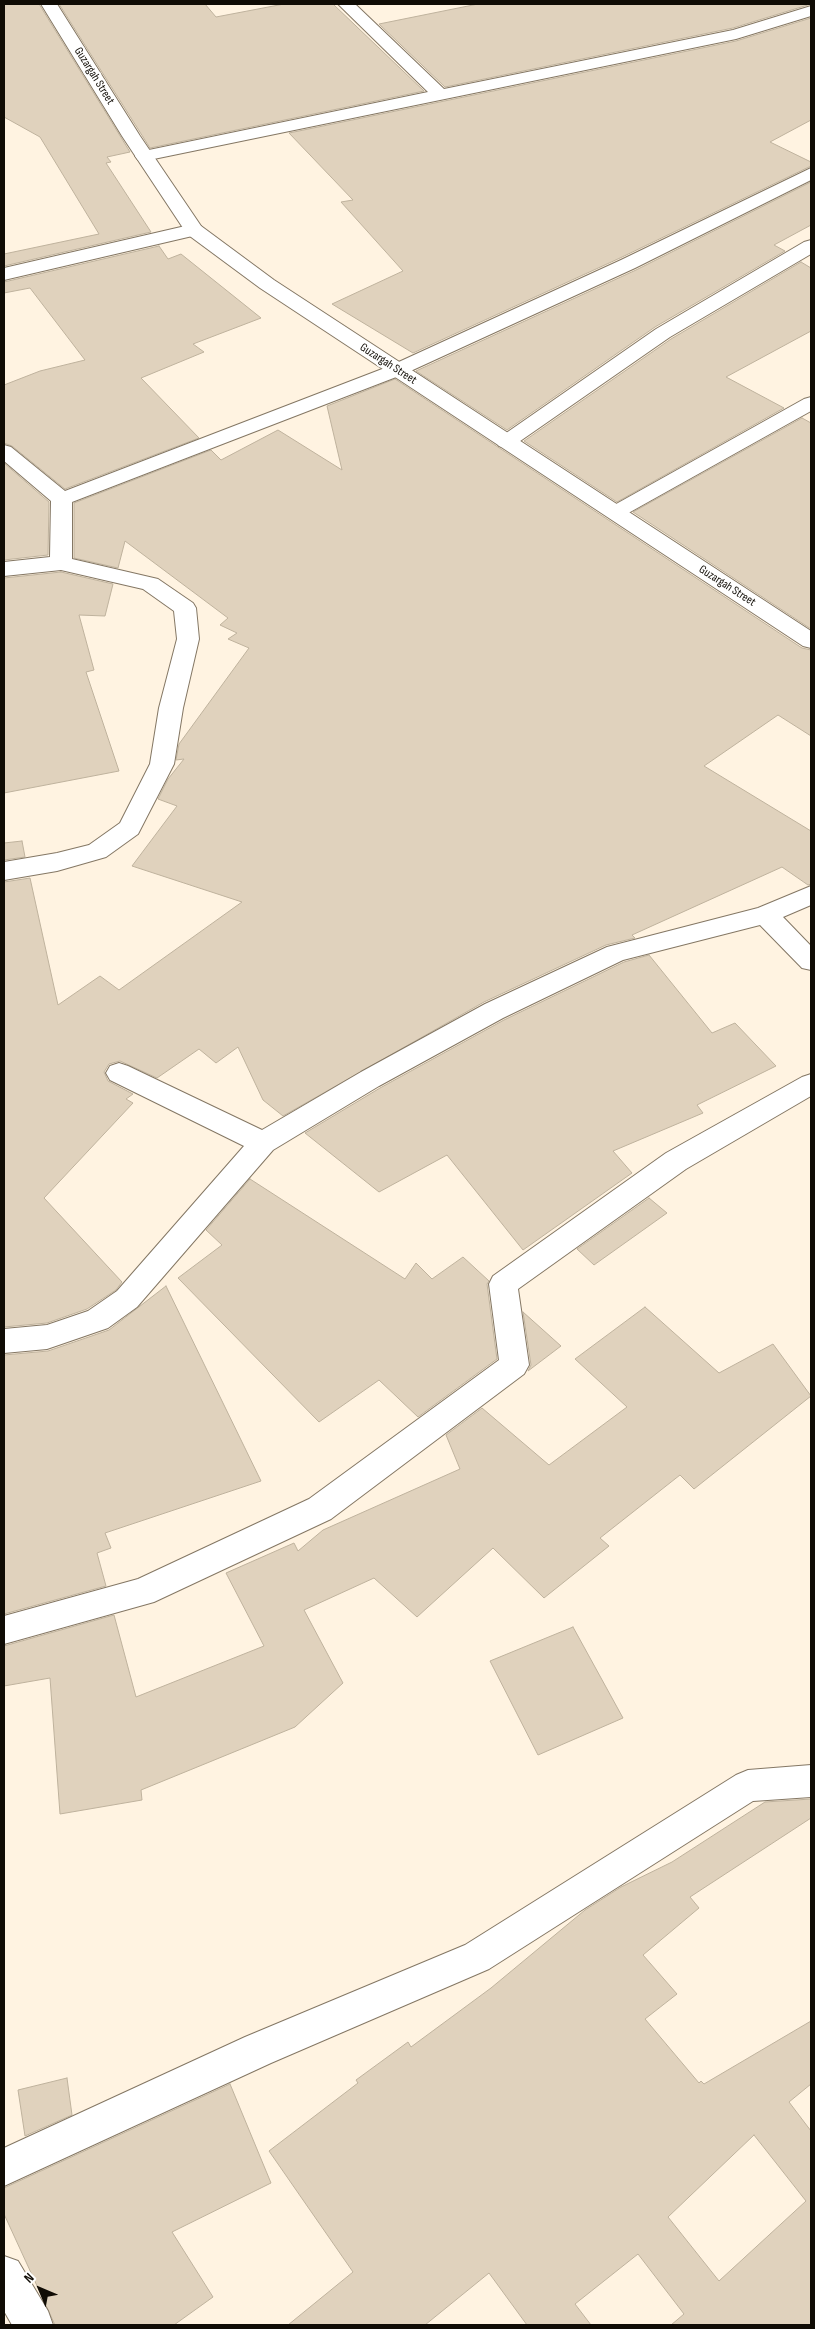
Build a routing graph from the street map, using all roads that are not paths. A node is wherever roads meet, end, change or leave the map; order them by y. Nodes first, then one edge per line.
1 (48, 4) edge
2 (346, 4) edge
3 (811, 11) edge
4 (439, 94) junction
5 (144, 156) junction
6 (811, 173) edge
7 (194, 230) junction
8 (811, 246) edge
9 (4, 274) edge
10 (397, 370) junction
11 (811, 403) edge
12 (506, 442) junction
13 (4, 451) edge
14 (62, 499) junction
15 (616, 512) junction
16 (61, 563) junction
17 (4, 569) edge
18 (811, 641) edge
19 (4, 871) edge
20 (811, 894) edge
21 (765, 915) junction
22 (811, 961) edge
23 (119, 1073) dead end
24 (811, 1084) edge
25 (263, 1143) junction
26 (4, 1341) edge
27 (4, 1630) edge
28 (811, 1781) edge
29 (4, 2167) edge
30 (4, 2275) edge
31 (34, 2325) edge

1 - 5 street, Guzargah Street
2 - 4 street
3 - 4 street
4 - 5 street
5 - 7 street, Guzargah Street
6 - 10 street
7 - 9 street
7 - 10 street, Guzargah Street
8 - 12 street
10 - 12 street, Guzargah Street
10 - 14 street
11 - 15 street
12 - 15 street, Guzargah Street
13 - 14 street
14 - 16 street
15 - 18 street, Guzargah Street
16 - 17 street
16 - 19 street
20 - 21 street
21 - 22 street
21 - 25 street
23 - 25 street
24 - 27 street
25 - 26 street
28 - 29 street
30 - 31 street

